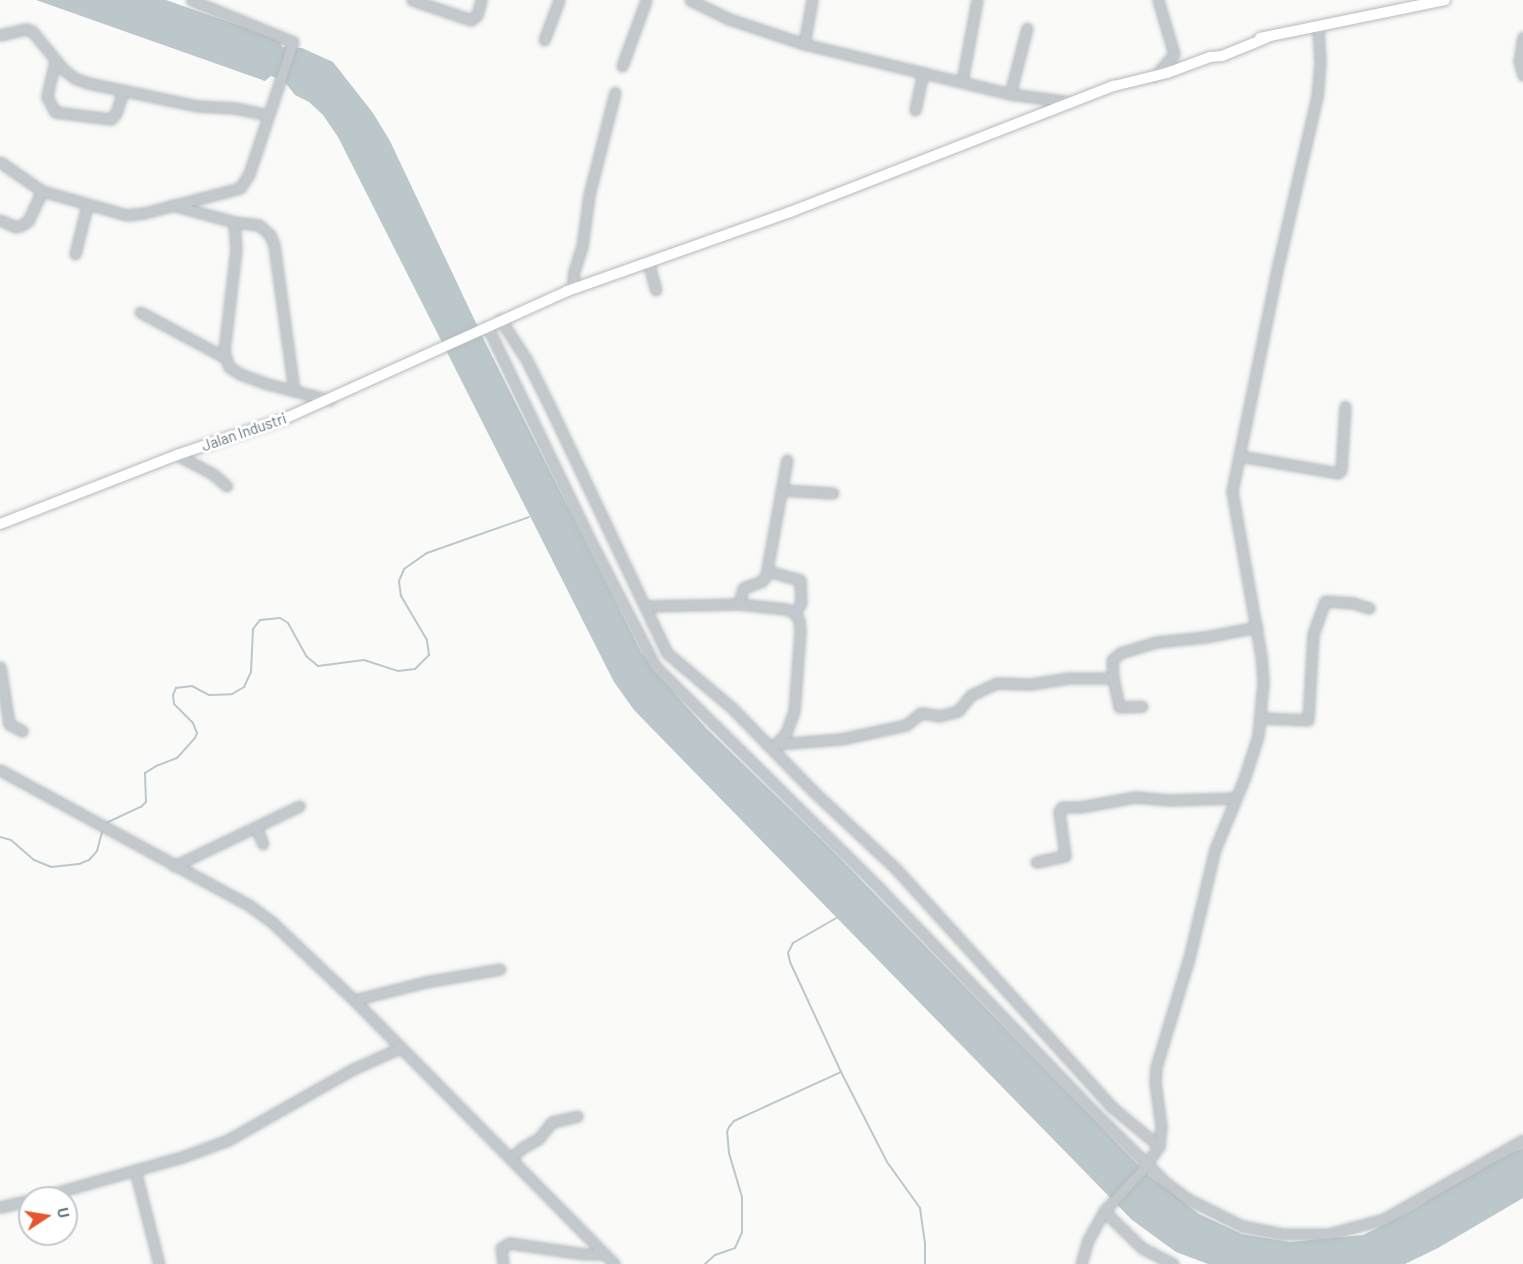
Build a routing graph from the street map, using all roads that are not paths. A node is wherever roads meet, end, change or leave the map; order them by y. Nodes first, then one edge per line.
1 (191, 0) edge
2 (201, 0) edge
3 (412, 0) edge
4 (481, 0) edge
5 (559, 0) edge
6 (646, 0) edge
7 (690, 0) edge
8 (812, 0) edge
9 (977, 0) edge
10 (1158, 0) edge
11 (1445, 0) edge
12 (208, 9) junction
13 (1318, 26) junction
14 (1027, 27) dead end
15 (0, 35) edge
16 (1523, 37) edge
17 (544, 40) dead end
18 (804, 44) junction
19 (55, 61) junction
20 (622, 66) dead end
21 (923, 74) junction
22 (1523, 75) edge
23 (1154, 76) junction
24 (962, 81) junction
25 (123, 91) junction
26 (615, 92) dead end
27 (1010, 93) junction
28 (1070, 102) junction
29 (915, 110) dead end
30 (268, 115) junction
31 (0, 162) edge
32 (42, 191) junction
33 (170, 205) junction
34 (87, 206) junction
35 (0, 220) edge
36 (234, 222) junction
37 (75, 254) dead end
38 (648, 261) junction
39 (572, 289) junction
40 (656, 290) dead end
41 (140, 312) dead end
42 (500, 319) junction
43 (484, 327) junction
44 (224, 357) junction
45 (294, 391) junction
46 (330, 400) junction
47 (1345, 406) dead end
48 (177, 455) junction
49 (1240, 456) junction
50 (787, 460) dead end
51 (227, 486) dead end
52 (781, 490) junction
53 (833, 493) dead end
54 (0, 524) edge
55 (767, 571) junction
56 (739, 604) junction
57 (646, 606) junction
58 (1369, 608) dead end
59 (795, 613) junction
60 (1257, 627) junction
61 (0, 667) edge
62 (1113, 678) junction
63 (1142, 706) dead end
64 (4, 716) edge
65 (1261, 718) junction
66 (22, 731) dead end
67 (774, 746) junction
68 (0, 770) edge
69 (1236, 798) junction
70 (299, 806) dead end
71 (256, 827) junction
72 (263, 844) dead end
73 (1036, 862) dead end
74 (174, 867) junction
75 (500, 969) dead end
76 (354, 1000) junction
77 (400, 1048) junction
78 (577, 1116) dead end
79 (1523, 1140) edge
80 (1159, 1146) junction
81 (511, 1158) junction
82 (1145, 1166) junction
83 (135, 1170) junction
84 (78, 1186) edge
85 (18, 1203) edge
86 (0, 1207) edge
87 (1104, 1211) junction
88 (1142, 1248) junction
89 (604, 1254) junction
90 (159, 1264) edge
91 (503, 1264) edge
92 (614, 1264) edge
93 (1081, 1264) edge
94 (1157, 1264) edge
95 (1173, 1264) edge

1 - 12 street
2 - 12 street
3 - 4 street
5 - 17 street
6 - 20 street
7 - 18 street
8 - 18 street
9 - 24 street
10 - 23 street
11 - 13 main road, Jalan Industri
12 - 30 street
13 - 23 main road, Jalan Industri
13 - 49 street
14 - 27 street
15 - 19 street
16 - 22 street
18 - 21 street
19 - 25 street
19 - 25 street
21 - 24 street
21 - 29 street
23 - 28 main road, Jalan Industri
24 - 27 street
25 - 30 street
26 - 39 street
27 - 28 street
28 - 38 main road, Jalan Industri
30 - 33 street
31 - 32 street
32 - 34 street
32 - 35 street
33 - 34 street
33 - 36 street
34 - 37 street
36 - 44 street
36 - 45 street
38 - 39 main road, Jalan Industri
38 - 40 street
39 - 42 main road, Jalan Industri
41 - 44 street
42 - 43 main road, Jalan Industri
42 - 57 street
43 - 46 main road, Jalan Industri
43 - 82 street
44 - 45 street
45 - 46 street
46 - 48 main road, Jalan Industri
47 - 49 street
48 - 51 street
48 - 54 main road, Jalan Industri
49 - 60 street
50 - 52 street
52 - 53 street
52 - 55 street
55 - 56 street
55 - 59 street
56 - 57 street
56 - 59 street
57 - 67 street
58 - 65 street
59 - 67 street
60 - 62 street
60 - 65 street
61 - 64 street
62 - 63 street
62 - 67 street
64 - 66 street
65 - 69 street
67 - 80 street
68 - 74 street
69 - 73 street
69 - 80 street
70 - 71 street
71 - 72 street
71 - 74 street
74 - 76 street
75 - 76 street
76 - 77 street
77 - 81 street
77 - 83 street
78 - 81 street
79 - 82 street
80 - 82 street
81 - 89 street
82 - 87 street
83 - 84 street
83 - 90 street
85 - 86 street
87 - 88 street
87 - 93 street
88 - 94 street
88 - 95 street
89 - 91 street
89 - 92 street

